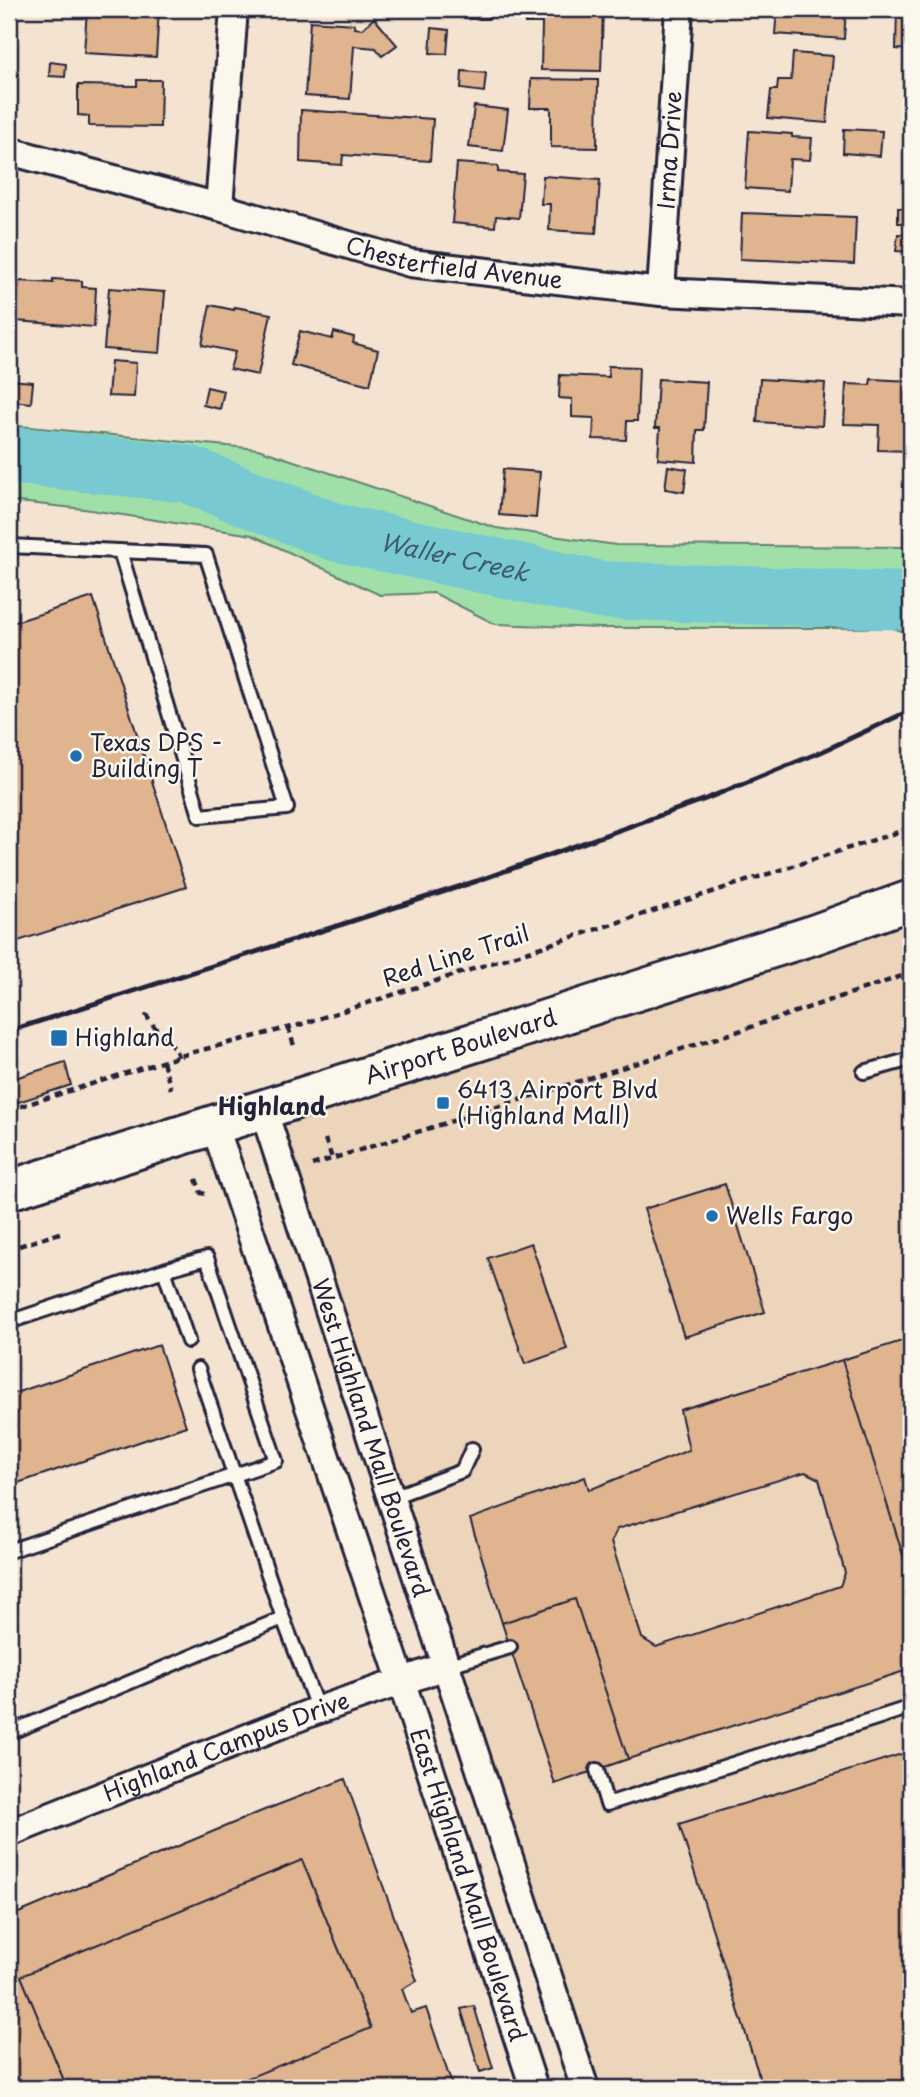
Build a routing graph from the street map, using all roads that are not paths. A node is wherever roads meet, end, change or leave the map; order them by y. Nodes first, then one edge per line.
1 (234, 9) edge
2 (679, 9) edge
3 (9, 151) edge
4 (219, 207) junction
5 (661, 292) junction
6 (911, 304) edge
7 (9, 546) edge
8 (120, 551) junction
9 (911, 900) edge
10 (911, 1059) edge
11 (864, 1072) dead end
12 (263, 1110) junction
13 (215, 1125) junction
14 (9, 1190) edge
15 (164, 1270) junction
16 (9, 1322) edge
17 (188, 1340) dead end
18 (198, 1369) dead end
19 (472, 1449) dead end
20 (235, 1474) junction
21 (390, 1498) junction
22 (9, 1551) edge
23 (283, 1618) junction
24 (510, 1647) dead end
25 (446, 1666) junction
26 (401, 1680) junction
27 (911, 1707) edge
28 (318, 1710) junction
29 (9, 1733) edge
30 (477, 1769) joint
31 (597, 1770) dead end
32 (9, 1833) edge
33 (534, 2088) edge
34 (585, 2088) edge

1 - 4 street
2 - 5 street, Irma Drive
3 - 4 street, Chesterfield Avenue
4 - 5 street, Chesterfield Avenue
5 - 6 street, Chesterfield Avenue
7 - 8 lane
8 - 8 lane
9 - 12 main road, Airport Boulevard
10 - 11 lane
12 - 13 main road, Airport Boulevard
12 - 21 street, West Highland Mall Boulevard
13 - 14 main road, Airport Boulevard
13 - 26 street, West Highland Mall Boulevard
15 - 16 lane
15 - 17 lane
15 - 20 lane
18 - 20 lane
19 - 21 lane
20 - 22 lane
20 - 23 lane
21 - 25 street, West Highland Mall Boulevard
23 - 28 lane
23 - 29 lane
24 - 25 lane
25 - 26 street, Highland Campus Drive
25 - 30 street, West Highland Mall Boulevard
26 - 28 street, Highland Campus Drive
26 - 33 street, East Highland Mall Boulevard
27 - 31 lane
28 - 32 street, Highland Campus Drive
30 - 34 street, East Highland Mall Boulevard

